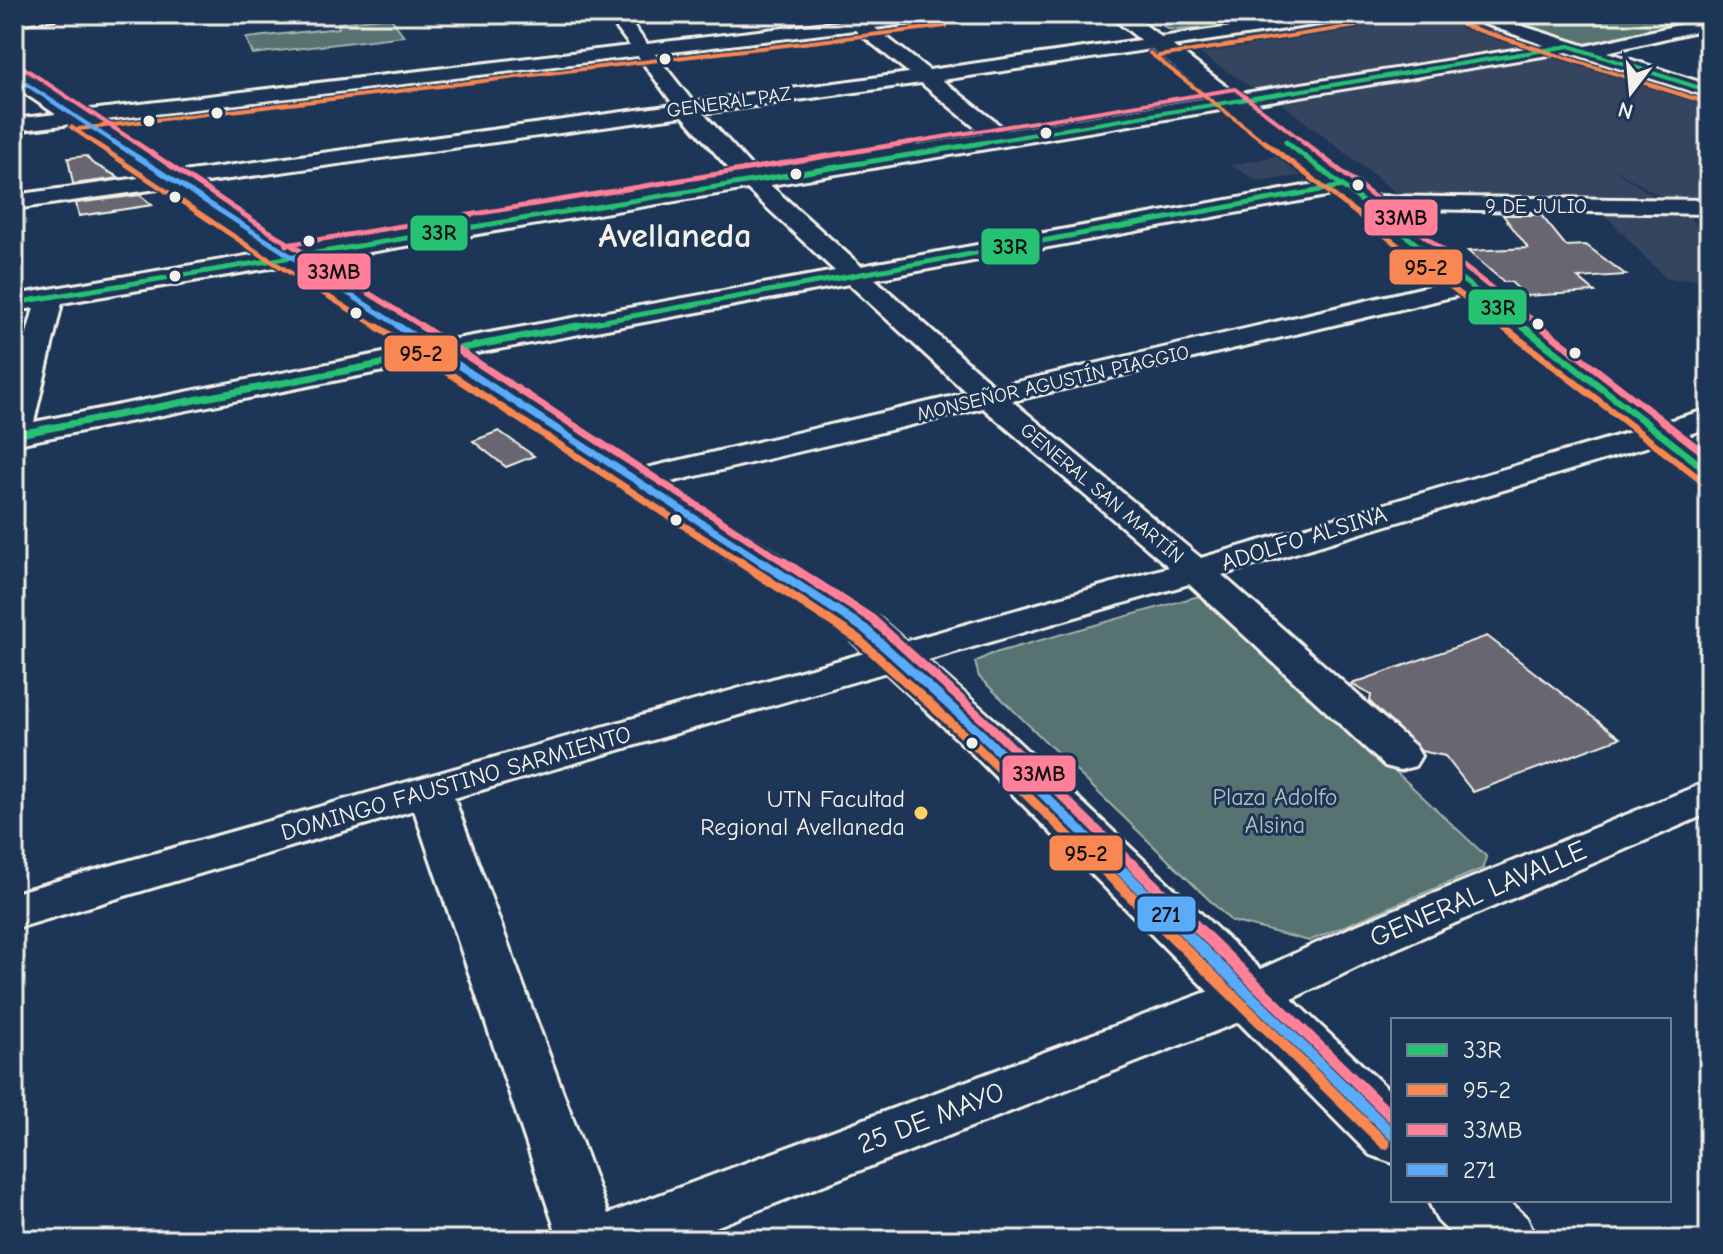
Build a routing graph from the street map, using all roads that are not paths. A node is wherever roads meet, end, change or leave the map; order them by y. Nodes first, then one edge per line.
1 (55, 14) edge
2 (615, 14) edge
3 (945, 14) edge
4 (1118, 14) edge
5 (1354, 14) edge
6 (1466, 14) edge
7 (14, 19) edge
8 (853, 19) edge
9 (1709, 23) edge
10 (1151, 40) junction
11 (1577, 49) junction
12 (643, 50) junction
13 (924, 74) junction
14 (14, 76) edge
15 (1709, 91) edge
16 (1233, 101) junction
17 (687, 108) junction
18 (78, 117) junction
19 (14, 125) edge
20 (1003, 139) junction
21 (172, 180) junction
22 (752, 181) junction
23 (1353, 195) junction
24 (14, 202) edge
25 (1709, 207) edge
26 (288, 257) junction
27 (852, 275) junction
28 (1468, 285) junction
29 (50, 297) junction
30 (14, 303) edge
31 (439, 351) junction
32 (991, 399) junction
33 (1709, 418) edge
34 (1658, 432) junction
35 (14, 436) edge
36 (1709, 472) edge
37 (637, 480) junction
38 (1195, 571) junction
39 (898, 656) junction
40 (1400, 756) dead end
41 (430, 792) junction
42 (1709, 796) edge
43 (14, 911) edge
44 (1249, 997) junction
45 (1391, 1133) edge
46 (1463, 1202) edge
47 (588, 1240) edge
48 (612, 1240) edge
49 (1503, 1240) edge

1 - 7 street
2 - 12 street, GENERAL SAN MARTÍN
3 - 8 street
4 - 10 main road
5 - 10 street, GENERAL PAZ
6 - 11 street
8 - 12 street
8 - 13 street
9 - 11 street
10 - 13 street, GENERAL PAZ
10 - 16 main road
11 - 15 street
11 - 16 street
12 - 17 street, GENERAL SAN MARTÍN
12 - 18 street
13 - 17 street, GENERAL PAZ
13 - 20 street
14 - 18 main road
16 - 20 main road
16 - 23 main road
17 - 21 street, GENERAL PAZ
17 - 22 street, GENERAL SAN MARTÍN
18 - 19 street
18 - 21 main road
20 - 22 main road
21 - 24 street, GENERAL PAZ
21 - 26 main road
22 - 26 main road
22 - 27 street, GENERAL SAN MARTÍN
23 - 25 street, 9 DE JULIO
23 - 27 street, 9 DE JULIO
23 - 28 main road
26 - 29 street
26 - 31 main road
27 - 31 street, 9 DE JULIO
27 - 32 street, GENERAL SAN MARTÍN
28 - 32 street, MONSEÑOR AGUSTÍN PIAGGIO
28 - 34 main road
29 - 30 street
29 - 35 street
31 - 35 street, 9 DE JULIO
31 - 37 main road
32 - 37 street, MONSEÑOR AGUSTÍN PIAGGIO
32 - 38 street, GENERAL SAN MARTÍN
33 - 34 street, ADOLFO ALSINA
34 - 36 main road
34 - 38 street, ADOLFO ALSINA
37 - 39 main road
38 - 39 street, ADOLFO ALSINA
38 - 40 street, GENERAL SAN MARTÍN
39 - 41 street, DOMINGO FAUSTINO SARMIENTO
39 - 44 main road
41 - 43 street, DOMINGO FAUSTINO SARMIENTO
41 - 47 street
42 - 44 street, GENERAL LAVALLE
44 - 45 main road
44 - 48 street, 25 DE MAYO
46 - 49 main road

